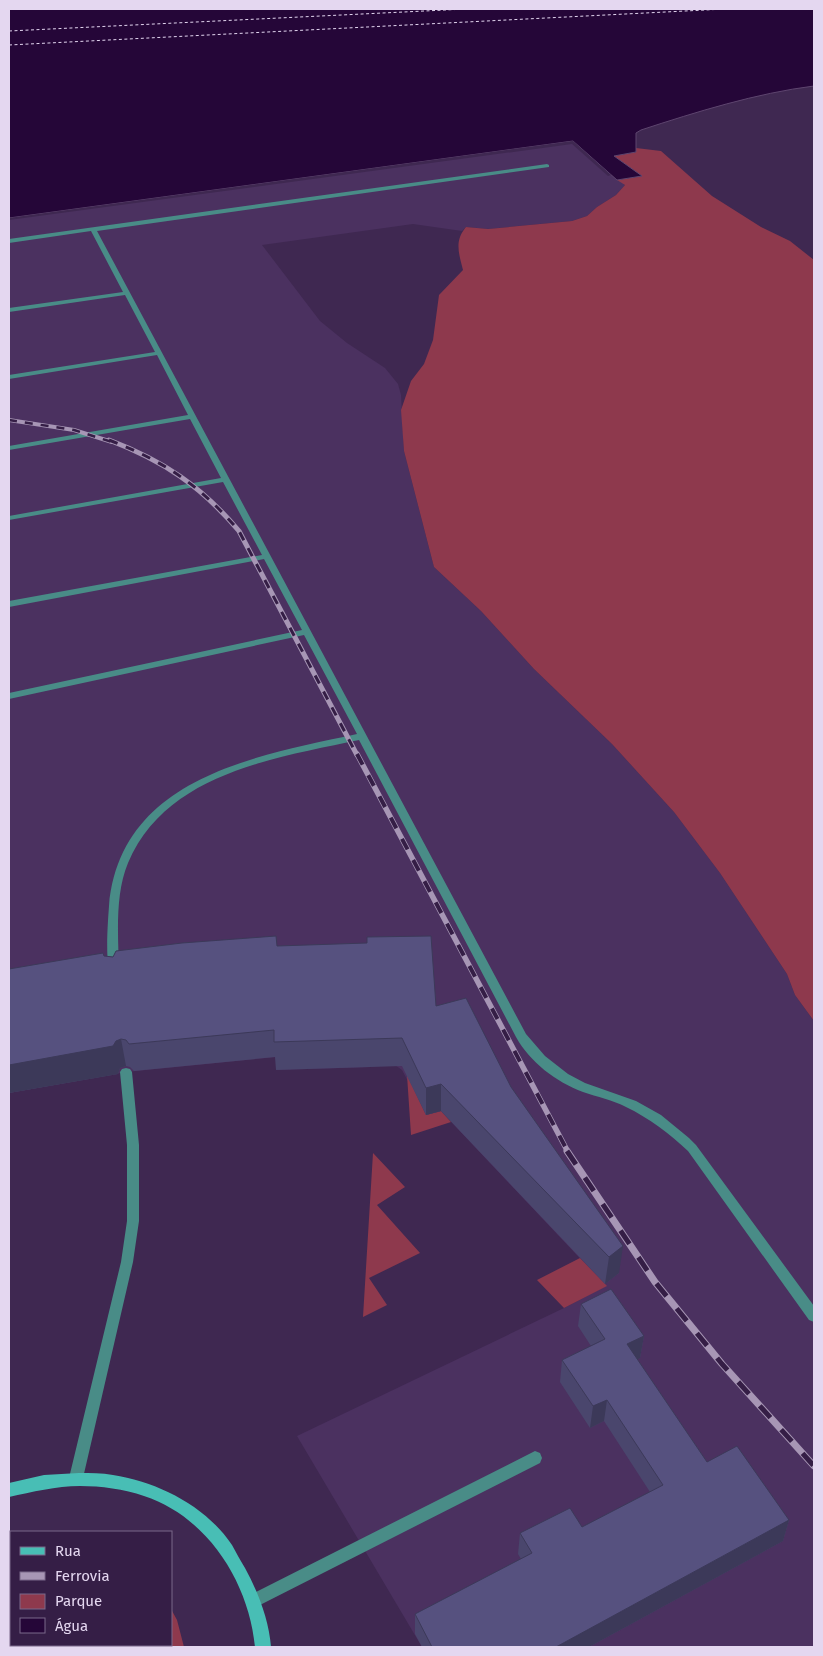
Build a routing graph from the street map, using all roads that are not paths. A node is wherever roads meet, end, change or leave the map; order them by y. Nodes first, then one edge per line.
1 (547, 166) dead end
2 (93, 229) junction
3 (9, 240) edge
4 (127, 293) junction
5 (9, 310) edge
6 (160, 353) junction
7 (9, 377) edge
8 (193, 416) junction
9 (9, 448) edge
10 (226, 479) junction
11 (9, 518) edge
12 (267, 556) junction
13 (9, 604) edge
14 (307, 632) junction
15 (9, 696) edge
16 (362, 736) junction
17 (114, 980) edge
18 (126, 1072) dead end
19 (814, 1316) edge
20 (535, 1458) dead end
21 (76, 1478) junction
22 (9, 1490) edge
23 (253, 1601) junction
24 (262, 1647) edge

1 - 2 lane
2 - 3 lane
2 - 4 lane
4 - 5 lane
4 - 6 lane
6 - 7 lane
6 - 8 lane
8 - 9 lane
8 - 10 lane
10 - 11 lane
10 - 12 lane
12 - 13 lane
12 - 14 lane
14 - 15 lane
14 - 16 lane
16 - 17 lane
16 - 19 lane
18 - 21 lane
20 - 23 lane
21 - 22 main road
21 - 23 main road
23 - 24 main road

